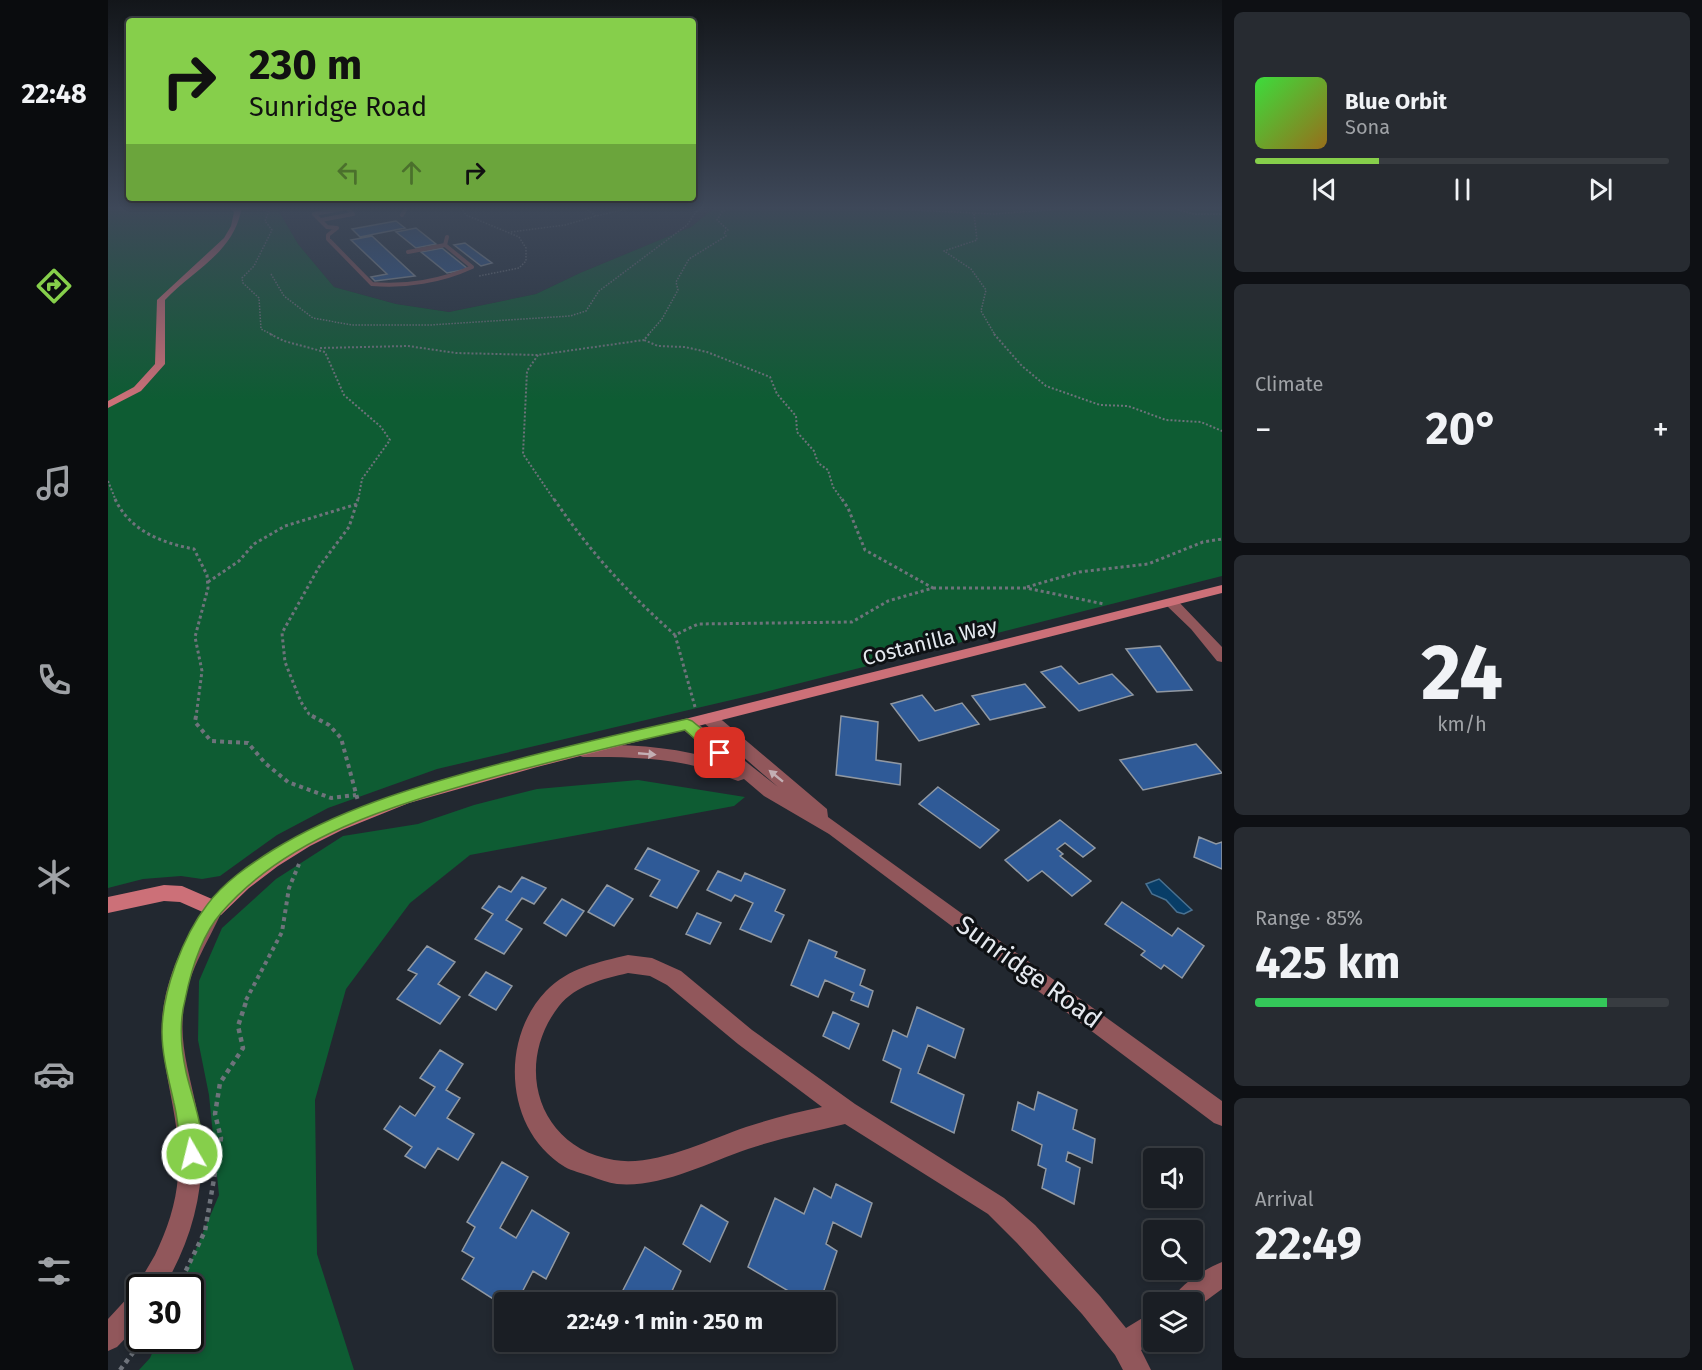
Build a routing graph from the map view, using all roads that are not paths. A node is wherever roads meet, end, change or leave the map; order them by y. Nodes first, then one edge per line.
1 (193, 272) edge
2 (360, 272) edge
3 (459, 272) edge
4 (108, 405) edge
5 (1222, 589) edge
6 (1171, 602) junction
7 (1222, 657) edge
8 (699, 722) junction
9 (568, 751) junction
10 (770, 791) junction
11 (835, 829) junction
12 (108, 905) edge
13 (214, 909) junction
14 (847, 1112) junction
15 (1222, 1115) edge
16 (158, 1274) edge
17 (1222, 1274) edge
18 (1198, 1292) edge
19 (126, 1318) edge
20 (1143, 1332) edge
21 (108, 1338) edge
22 (1124, 1346) junction
23 (1138, 1370) edge

1 - 4 street
2 - 3 lane
5 - 6 street, Costanilla Way
6 - 7 street
6 - 8 street, Costanilla Way
8 - 9 street
8 - 10 street, Sunridge Road
11 -> 8 street, Sunridge Road
9 -> 10 street
9 - 13 street
10 - 11 street, Sunridge Road
11 - 15 street, Sunridge Road
12 - 13 street
13 - 16 street
14 - 14 street
14 - 22 street
17 - 18 street
19 - 21 street
20 - 22 street
22 - 23 street

